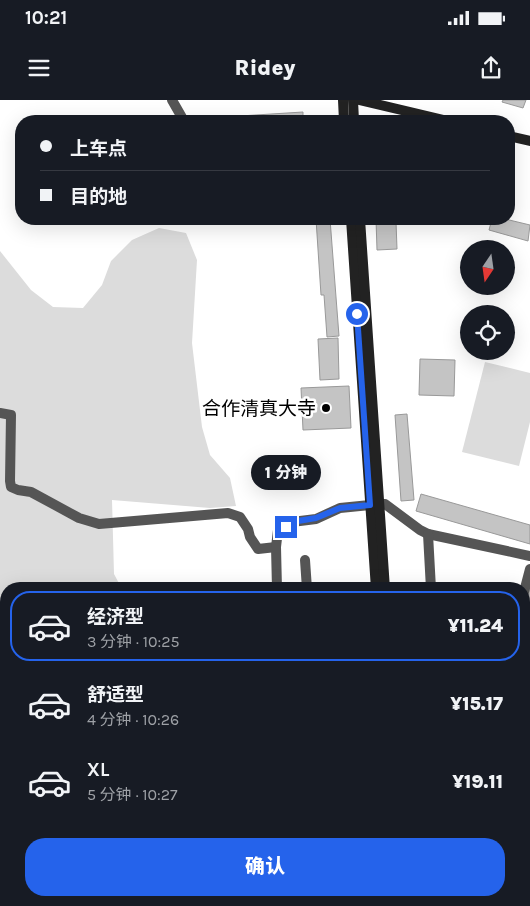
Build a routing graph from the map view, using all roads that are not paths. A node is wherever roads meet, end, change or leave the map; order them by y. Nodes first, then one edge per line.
1 (172, 100) edge
2 (343, 100) edge
3 (353, 100) edge
4 (359, 100) edge
5 (181, 115) edge
6 (344, 115) edge
7 (354, 115) edge
8 (423, 115) edge
9 (515, 137) edge
10 (530, 141) edge
11 (351, 225) edge
12 (360, 225) edge
13 (0, 413) edge
14 (374, 504) junction
15 (428, 534) junction
16 (276, 547) junction
17 (530, 556) edge
18 (305, 560) dead end
19 (530, 569) edge
20 (277, 582) edge
21 (307, 582) edge
22 (376, 582) edge
23 (384, 582) edge
24 (431, 582) edge
25 (527, 582) edge

1 - 5 street
2 - 6 main road
3 - 7 main road
4 - 8 main road
9 - 10 main road
11 - 14 main road
12 - 14 main road
13 - 16 street
14 - 15 street
14 - 16 street
14 - 22 main road
14 - 23 main road
15 - 17 street
15 - 24 street
16 - 20 street
18 - 21 street
19 - 25 street

